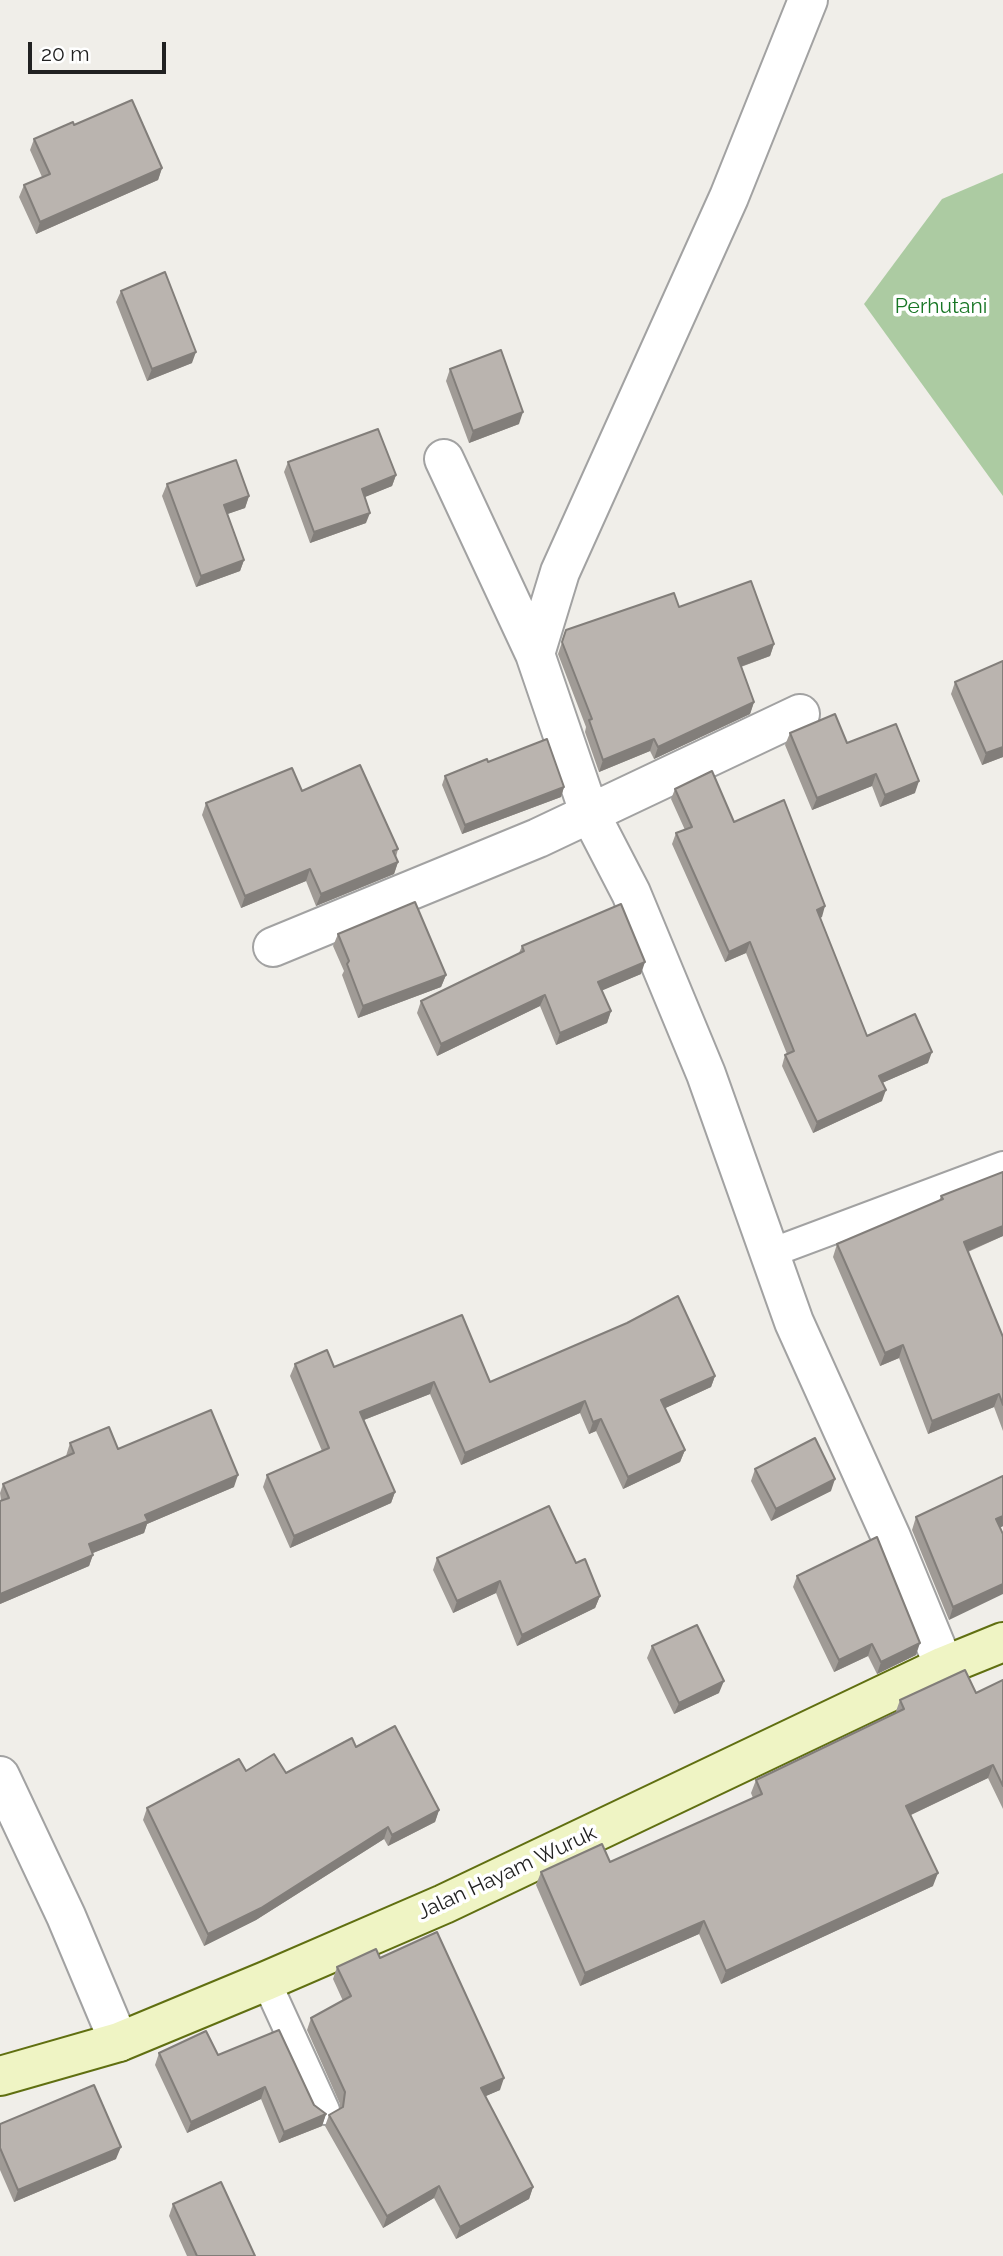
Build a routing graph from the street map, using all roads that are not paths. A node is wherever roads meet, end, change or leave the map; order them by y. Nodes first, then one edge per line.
1 (808, 0) edge
2 (444, 459) dead end
3 (535, 654) junction
4 (800, 714) dead end
5 (589, 812) junction
6 (273, 947) dead end
7 (1003, 1166) edge
8 (768, 1254) junction
9 (1003, 1642) edge
10 (944, 1666) junction
11 (0, 1776) edge
12 (266, 1981) junction
13 (119, 2042) junction
14 (0, 2076) edge
15 (325, 2110) edge

1 - 3 street
2 - 3 street
3 - 5 street
4 - 5 street
5 - 6 street
5 - 8 street
7 - 8 lane
8 - 10 street
9 - 10 street, Jalan Hayam Wuruk
10 - 12 street, Jalan Hayam Wuruk
11 - 13 street
12 - 13 street, Jalan Hayam Wuruk
12 - 15 lane
13 - 14 street, Jalan Hayam Wuruk

